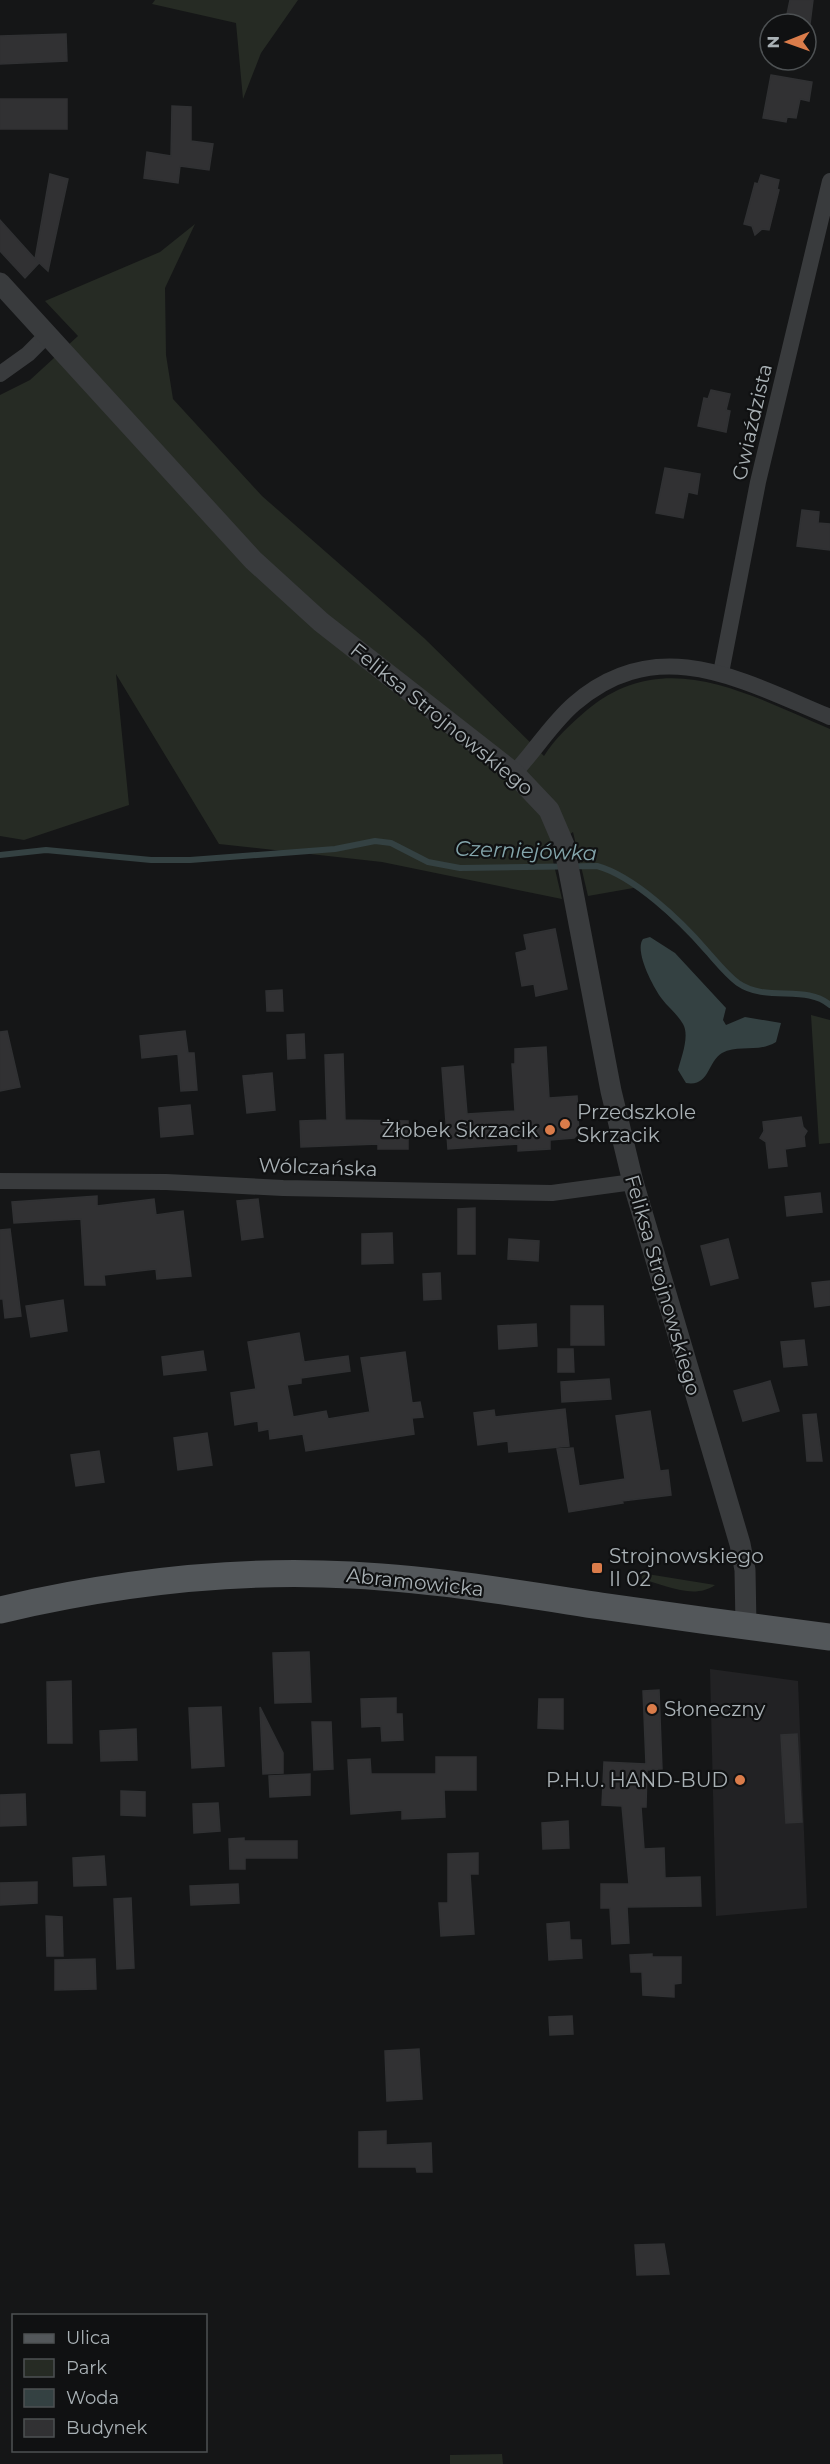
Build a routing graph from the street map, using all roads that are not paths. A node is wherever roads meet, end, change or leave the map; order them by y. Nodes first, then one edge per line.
1 (830, 181) edge
2 (0, 283) edge
3 (47, 335) junction
4 (0, 374) edge
5 (721, 673) junction
6 (830, 717) edge
7 (514, 773) junction
8 (0, 1181) edge
9 (633, 1182) junction
10 (0, 1610) edge
11 (746, 1626) junction
12 (830, 1637) edge

1 - 5 street, Gwiaździsta
2 - 3 street, Feliksa Strojnowskiego
3 - 4 street
3 - 7 street, Feliksa Strojnowskiego
5 - 6 street
5 - 7 street
7 - 9 street, Feliksa Strojnowskiego
8 - 9 street, Wólczańska
9 - 11 street, Feliksa Strojnowskiego
10 - 11 main road, Abramowicka
11 - 12 main road, Abramowicka

